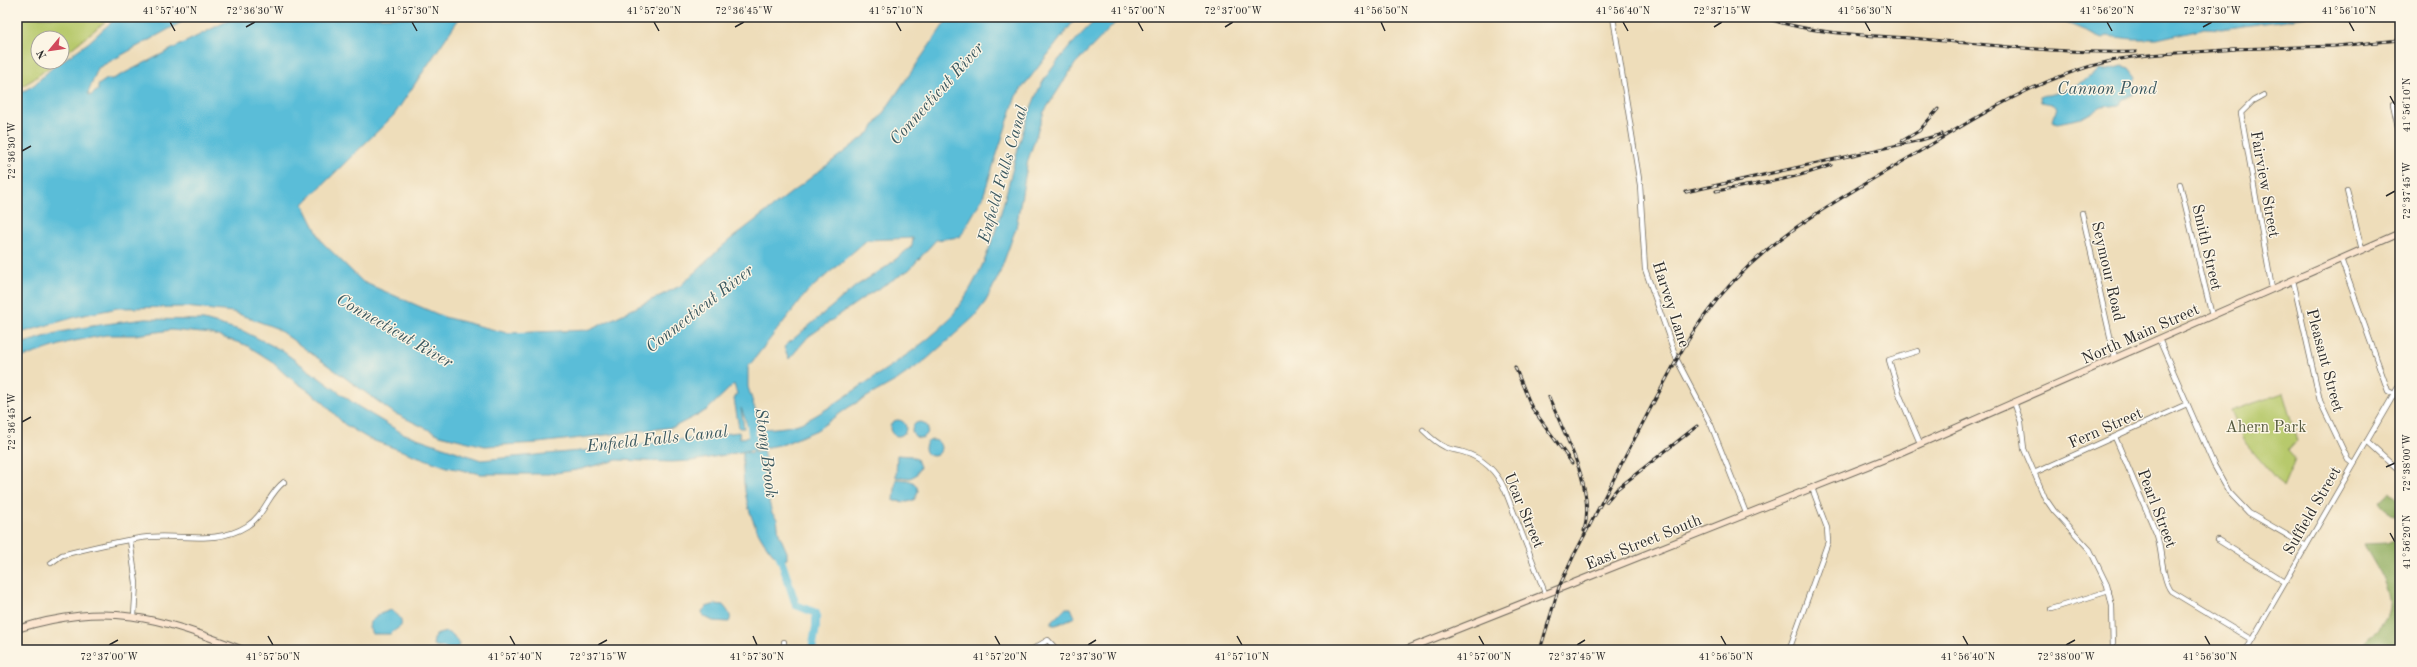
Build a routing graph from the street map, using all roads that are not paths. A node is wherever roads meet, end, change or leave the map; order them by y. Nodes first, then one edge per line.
1 (1613, 17) edge
2 (2264, 95) dead end
3 (2393, 104) dead end
4 (2400, 136) edge
5 (2180, 184) dead end
6 (2347, 190) dead end
7 (2082, 213) dead end
8 (2400, 233) edge
9 (2362, 250) junction
10 (2341, 259) junction
11 (2293, 280) junction
12 (2272, 289) junction
13 (2212, 316) junction
14 (2159, 339) junction
15 (1918, 352) dead end
16 (2115, 358) junction
17 (2399, 387) edge
18 (2394, 394) junction
19 (2014, 402) junction
20 (2187, 404) junction
21 (1423, 430) dead end
22 (2115, 437) junction
23 (2367, 441) junction
24 (1920, 443) junction
25 (1890, 457) joint
26 (2353, 464) junction
27 (2400, 471) edge
28 (2034, 472) junction
29 (284, 482) dead end
30 (1812, 488) junction
31 (1746, 514) junction
32 (130, 540) junction
33 (2218, 540) dead end
34 (2306, 546) junction
35 (51, 563) dead end
36 (2285, 582) junction
37 (2109, 591) junction
38 (1544, 593) junction
39 (2051, 609) dead end
40 (134, 616) junction
41 (17, 629) edge
42 (2252, 640) junction
43 (784, 642) dead end
44 (243, 650) edge
45 (784, 650) edge
46 (1031, 650) edge
47 (1057, 650) edge
48 (1405, 650) edge
49 (1789, 650) edge
50 (2113, 650) edge
51 (2246, 650) edge

1 - 31 street, Harvey Lane
2 - 12 street, Fairview Street
3 - 4 street
5 - 13 street, Smith Street
6 - 9 street
7 - 16 street, Seymour Road
8 - 9 main road, North Main Street
9 - 10 main road, North Main Street
10 - 11 main road, North Main Street
10 - 18 street
11 - 12 main road, North Main Street
11 - 26 street, Pleasant Street
12 - 13 main road, North Main Street
13 - 14 main road, North Main Street
14 - 16 main road, North Main Street
14 - 20 street
15 - 24 street
16 - 19 main road, North Main Street
17 - 18 street, Suffield Street
18 - 23 street, Suffield Street
19 - 24 main road, North Main Street
19 - 28 street
20 - 22 street, Fern Street
20 - 34 street
21 - 38 street, Ucar Street
22 - 28 street, Fern Street
22 - 42 street, Pearl Street
23 - 26 street, Suffield Street
23 - 27 street
24 - 25 main road, North Main Street
25 - 30 main road, East Street South
26 - 34 street, Suffield Street
28 - 37 street
29 - 32 street
30 - 31 main road, East Street South
30 - 49 street
31 - 38 main road, East Street South
32 - 35 street
32 - 40 street
33 - 36 street
34 - 36 street, Suffield Street
36 - 42 street, Suffield Street
37 - 39 street
37 - 50 street
38 - 48 main road, East Street South
40 - 41 main road
40 - 44 main road
42 - 51 street, Suffield Street
43 - 45 street
46 - 47 street

